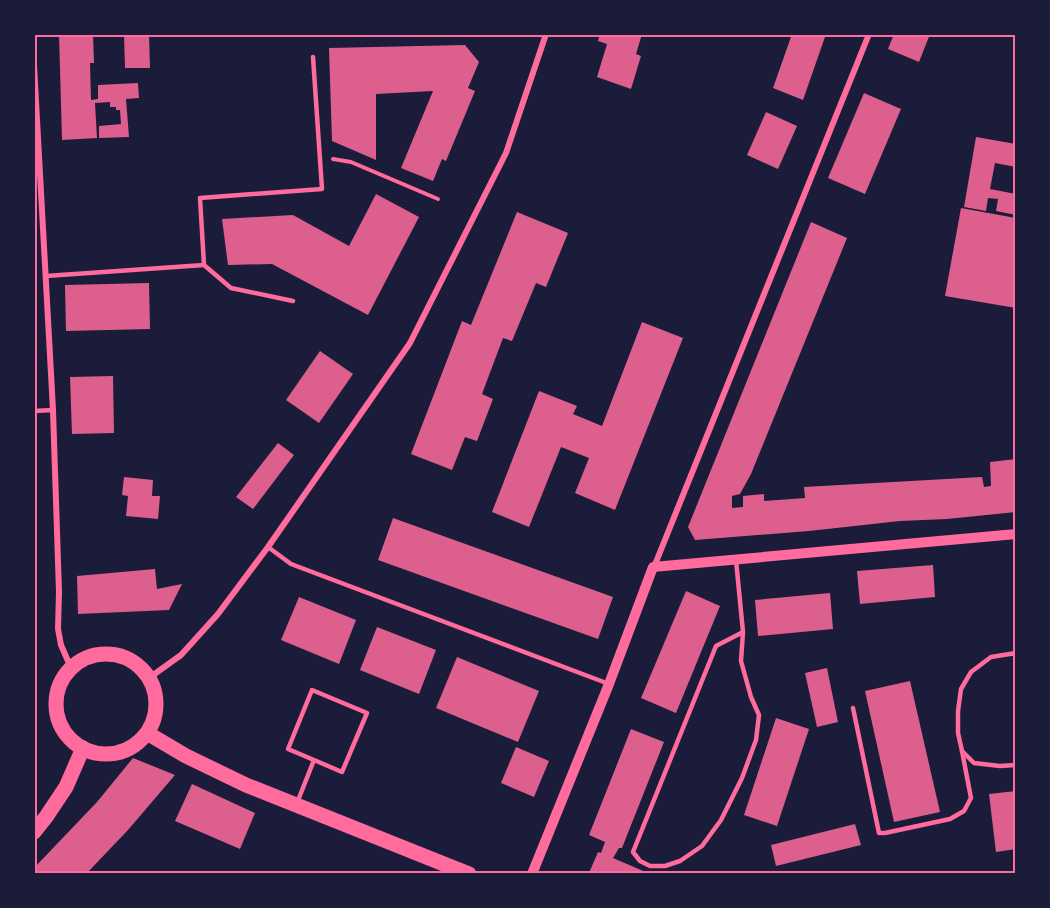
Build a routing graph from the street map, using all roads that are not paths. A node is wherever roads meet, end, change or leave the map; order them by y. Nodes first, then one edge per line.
1 (546, 34) edge
2 (869, 34) edge
3 (313, 57) dead end
4 (34, 65) edge
5 (204, 265) junction
6 (46, 276) junction
7 (293, 301) dead end
8 (53, 410) junction
9 (34, 411) edge
10 (1016, 534) edge
11 (268, 547) junction
12 (736, 560) junction
13 (653, 567) junction
14 (743, 632) junction
15 (1016, 653) edge
16 (73, 667) junction
17 (149, 678) junction
18 (609, 684) junction
19 (853, 708) dead end
20 (147, 733) junction
21 (83, 748) junction
22 (962, 751) junction
23 (314, 760) junction
24 (1016, 765) edge
25 (296, 805) junction
26 (34, 832) edge
27 (469, 873) edge
28 (532, 873) edge

1 - 11 street
2 - 13 street
3 - 5 lane
4 - 6 street
5 - 6 lane
5 - 7 lane
6 - 8 street
8 - 9 lane
8 - 16 street
10 - 12 street
11 - 17 street
11 - 18 lane
12 - 13 street
12 - 14 lane
13 - 18 street
14 - 14 lane
15 - 22 lane
16 - 17 main road
16 - 21 main road
17 - 20 main road
18 - 28 street
19 - 22 lane
20 - 21 main road
20 - 25 main road
21 - 26 main road
22 - 24 lane
23 - 23 lane
23 - 25 lane
25 - 27 main road

